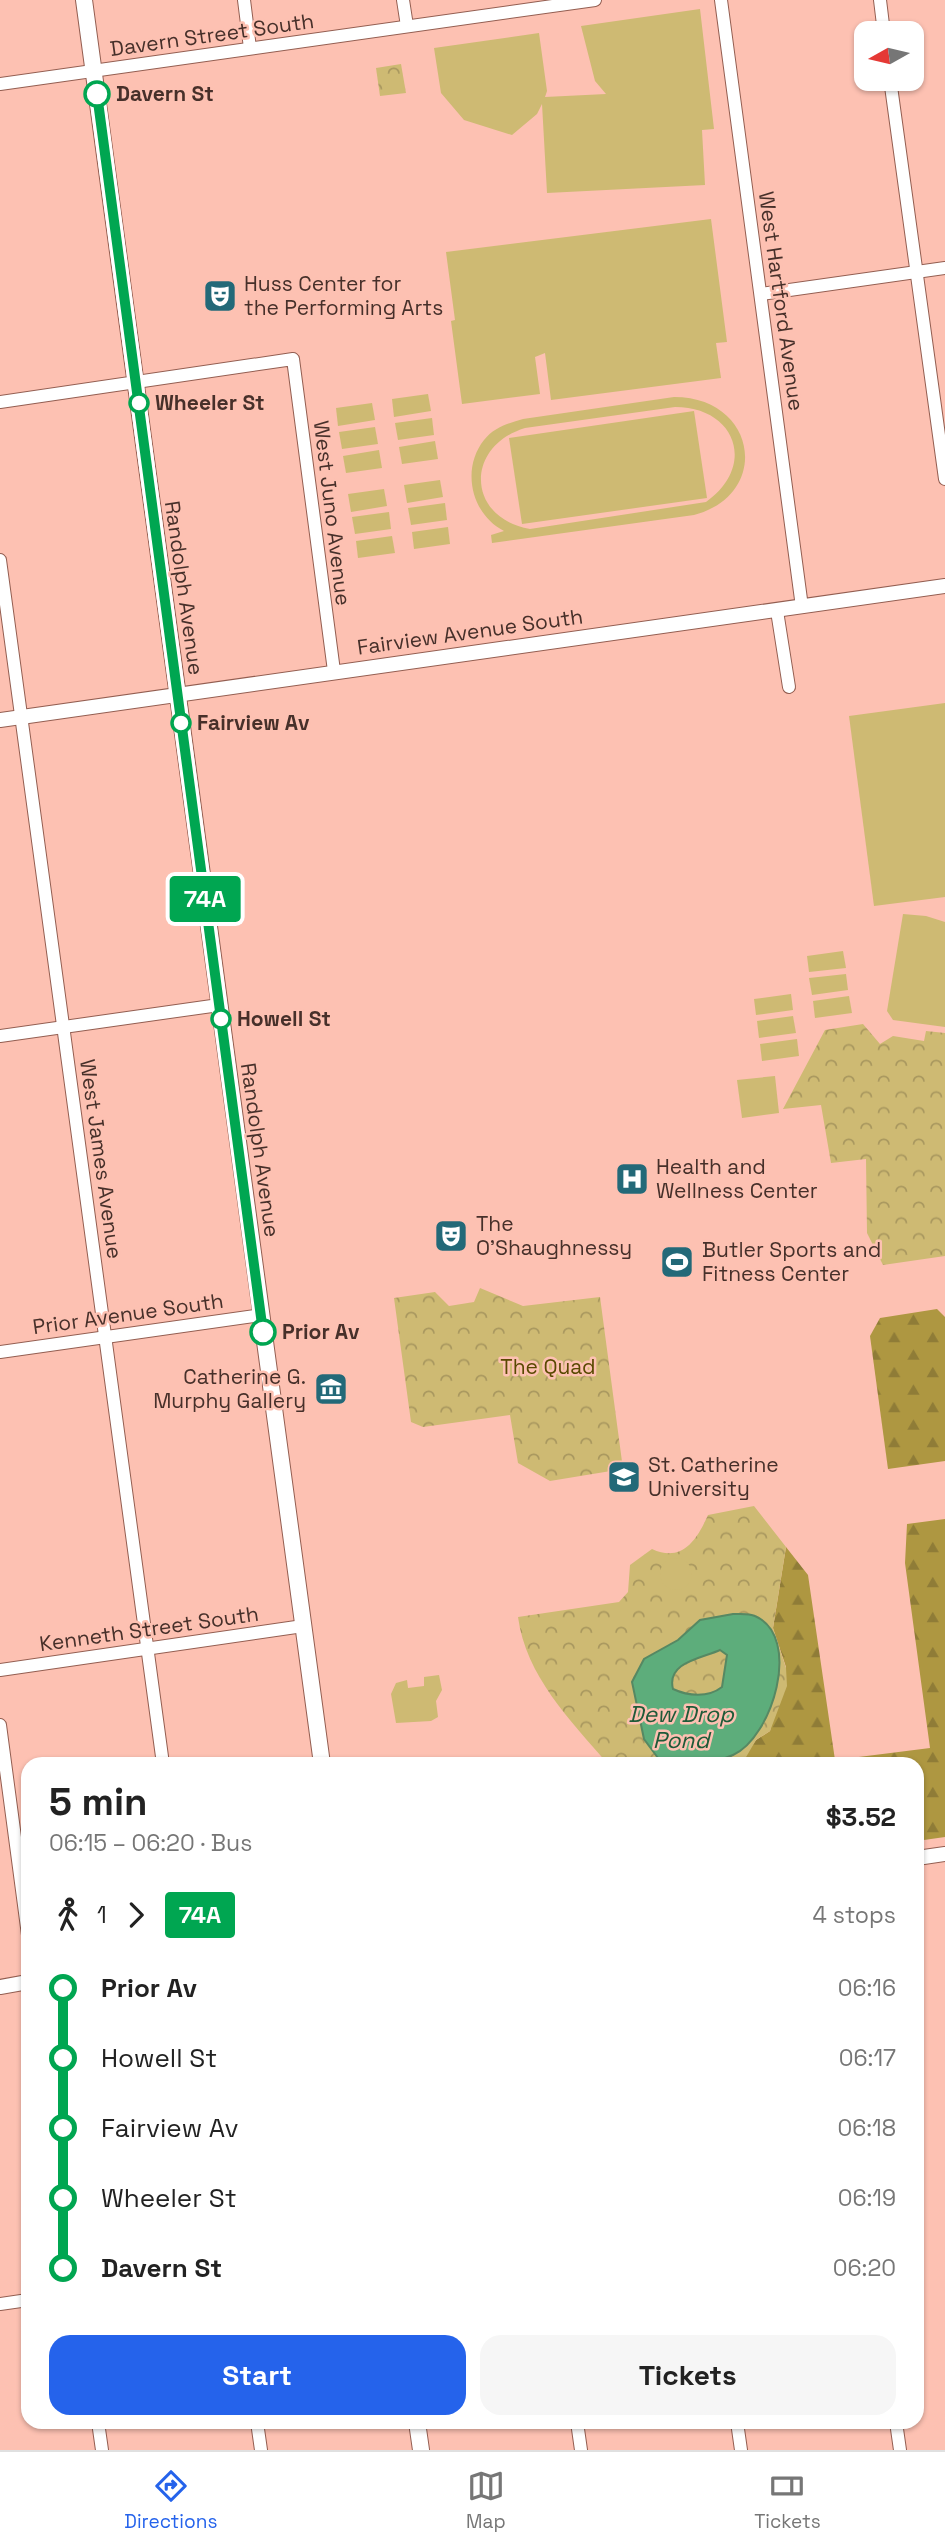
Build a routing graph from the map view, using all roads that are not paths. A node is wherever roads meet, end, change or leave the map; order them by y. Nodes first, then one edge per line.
1 (84, 0) edge
2 (244, 0) edge
3 (403, 0) edge
4 (595, 0) edge
5 (721, 0) edge
6 (880, 0) edge
7 (562, 2) edge
8 (883, 21) edge
9 (407, 26) junction
10 (250, 48) junction
11 (93, 71) junction
12 (0, 83) edge
13 (892, 91) edge
14 (945, 268) edge
15 (917, 272) junction
16 (761, 294) junction
17 (136, 382) junction
18 (0, 402) edge
19 (945, 480) edge
20 (0, 560) edge
21 (945, 586) edge
22 (802, 607) junction
23 (777, 611) junction
24 (334, 671) junction
25 (789, 687) dead end
26 (177, 694) junction
27 (22, 717) junction
28 (0, 720) edge
29 (219, 1005) junction
30 (64, 1027) junction
31 (0, 1036) edge
32 (261, 1315) junction
33 (105, 1337) junction
34 (0, 1352) edge
35 (303, 1626) junction
36 (147, 1648) junction
37 (0, 1670) edge
38 (0, 1725) edge
39 (162, 1757) edge
40 (321, 1757) edge
41 (945, 1854) edge
42 (924, 1857) edge
43 (21, 1882) edge
44 (21, 1983) edge
45 (0, 1987) edge
46 (21, 2301) edge
47 (0, 2304) edge
48 (99, 2429) edge
49 (258, 2429) edge
50 (418, 2429) edge
51 (578, 2429) edge
52 (738, 2429) edge
53 (897, 2429) edge
54 (102, 2450) edge
55 (261, 2450) edge
56 (421, 2450) edge
57 (581, 2450) edge
58 (741, 2450) edge
59 (900, 2450) edge

1 - 11 main road, Randolph Avenue
2 - 10 street
3 - 9 street
4 - 7 street, Davern Street South
5 - 16 street, West Hartford Avenue
6 - 8 street
7 - 9 street, Davern Street South
9 - 10 street, Davern Street South
10 - 11 street, Davern Street South
11 - 12 street, Davern Street South
11 - 17 main road, Randolph Avenue
13 - 15 street
14 - 15 street
15 - 16 street
15 - 19 street
16 - 22 street, West Hartford Avenue
17 - 18 street
17 - 24 street, West Juno Avenue
17 - 26 main road, Randolph Avenue
20 - 27 street, West James Avenue
21 - 22 street, Fairview Avenue South
22 - 23 street, Fairview Avenue South
23 - 24 street, Fairview Avenue South
23 - 25 street
24 - 26 street, Fairview Avenue South
26 - 27 street, Fairview Avenue South
26 - 29 main road, Randolph Avenue
27 - 28 street, Fairview Avenue South
27 - 30 street, West James Avenue
29 - 30 street
29 - 32 main road, Randolph Avenue
30 - 31 street
30 - 33 street, West James Avenue
32 - 33 street, Prior Avenue South
32 - 35 main road, Randolph Avenue
33 - 34 street, Prior Avenue South
33 - 36 street, West James Avenue
35 - 36 street, Kenneth Street South
35 - 40 main road, Randolph Avenue
36 - 37 street, Kenneth Street South
36 - 39 street, West James Avenue
38 - 43 street
41 - 42 street
44 - 45 street
46 - 47 street
48 - 54 street
49 - 55 street
50 - 56 main road
51 - 57 street
52 - 58 street
53 - 59 street

